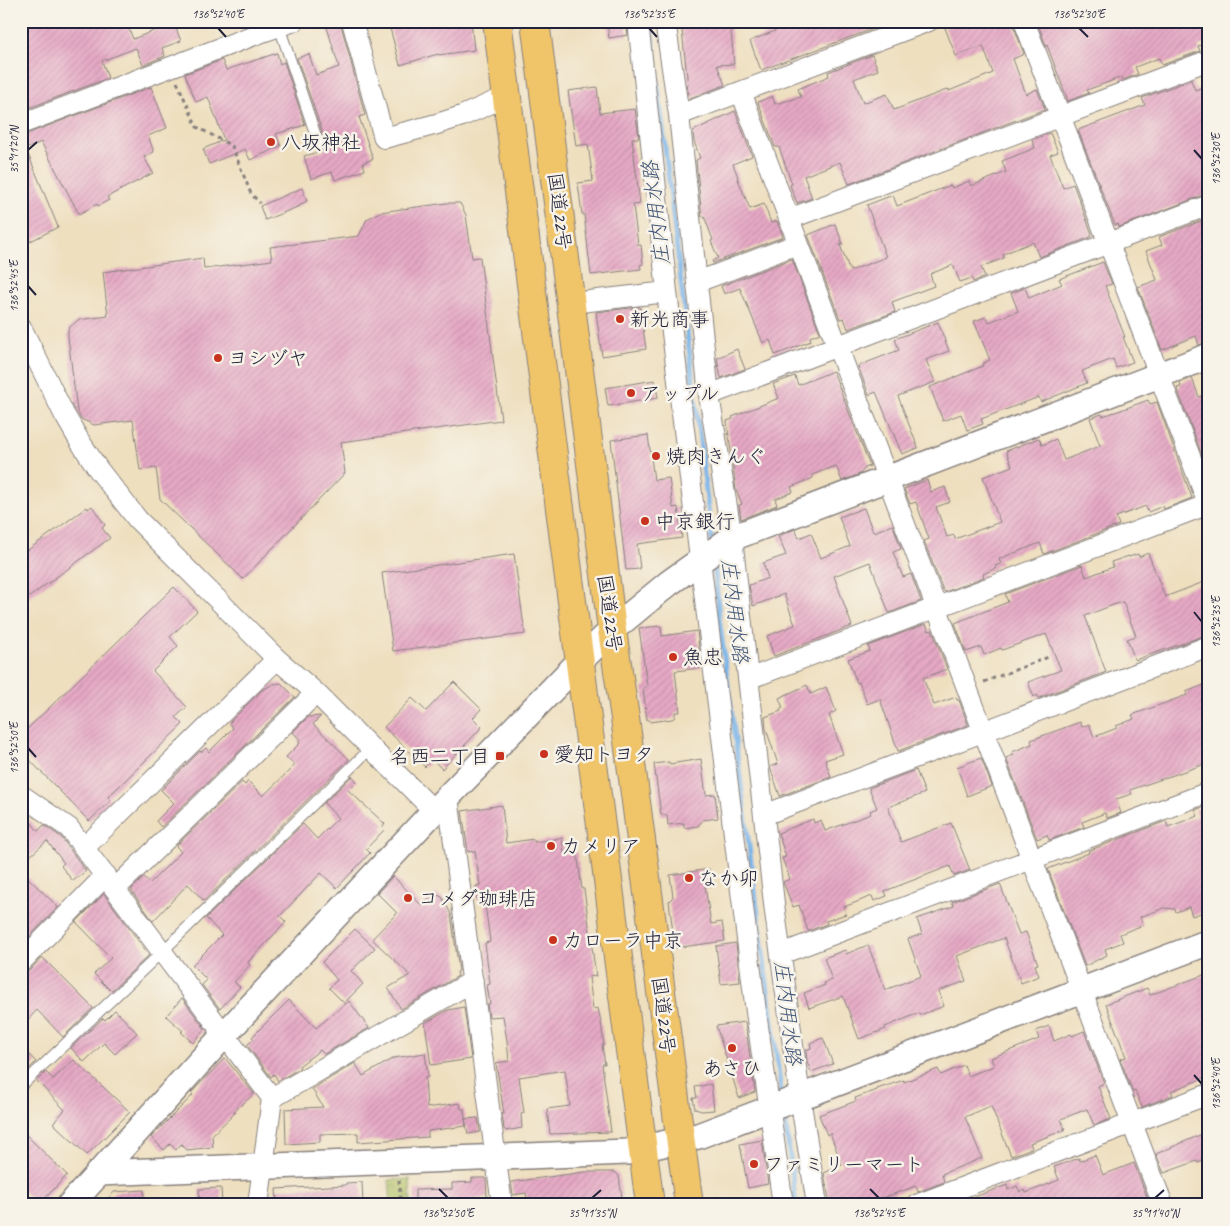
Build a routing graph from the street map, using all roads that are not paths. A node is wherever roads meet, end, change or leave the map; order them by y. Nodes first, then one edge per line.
1 (352, 21) edge
2 (497, 21) edge
3 (535, 21) edge
4 (638, 21) edge
5 (665, 21) edge
6 (929, 21) edge
7 (1024, 21) edge
8 (275, 25) edge
9 (1209, 60) edge
10 (741, 92) junction
11 (507, 96) junction
12 (679, 115) junction
13 (1061, 117) junction
14 (21, 124) edge
15 (319, 145) dead end
16 (1209, 205) edge
17 (789, 219) junction
18 (1109, 243) junction
19 (798, 244) junction
20 (697, 282) junction
21 (667, 292) junction
22 (572, 303) junction
23 (21, 327) edge
24 (837, 346) junction
25 (1209, 356) edge
26 (1159, 375) junction
27 (710, 395) junction
28 (887, 479) junction
29 (1209, 505) edge
30 (730, 539) junction
31 (702, 559) junction
32 (936, 607) junction
33 (612, 630) junction
34 (1209, 646) edge
35 (276, 659) junction
36 (580, 661) junction
37 (748, 679) junction
38 (316, 693) junction
39 (983, 732) junction
40 (371, 748) junction
41 (1209, 792) edge
42 (24, 802) edge
43 (441, 804) junction
44 (764, 815) junction
45 (85, 848) junction
46 (1031, 859) junction
47 (111, 882) junction
48 (1209, 942) edge
49 (163, 951) junction
50 (781, 954) junction
51 (21, 962) edge
52 (473, 981) junction
53 (1081, 991) junction
54 (225, 1034) junction
55 (21, 1086) edge
56 (1209, 1094) edge
57 (272, 1098) junction
58 (785, 1103) junction
59 (1131, 1123) junction
60 (680, 1140) junction
61 (643, 1148) junction
62 (496, 1157) junction
63 (264, 1167) junction
64 (98, 1174) junction
65 (70, 1205) edge
66 (258, 1205) edge
67 (502, 1205) edge
68 (650, 1205) edge
69 (689, 1205) edge
70 (783, 1205) edge
71 (817, 1205) edge
72 (916, 1205) edge
73 (1162, 1205) edge

1 - 11 street
2 - 11 highway, 国道22号
3 - 22 highway, 国道22号
4 - 21 street
5 - 12 street
6 - 10 street
7 - 13 street
8 - 14 street
8 - 15 lane
9 - 13 street
10 - 12 street
10 - 17 street
11 - 36 highway, 国道22号
12 - 20 street
13 - 17 street
13 - 18 street
16 - 18 street
17 - 19 street
18 - 24 street
18 - 26 street
19 - 20 street
19 - 24 street
20 - 27 street
21 - 22 street
21 - 31 street
22 - 33 highway, 国道22号
23 - 35 street
24 - 27 street
24 - 28 street
25 - 26 street
26 - 28 street
26 - 29 street
27 - 30 street
28 - 30 street
28 - 32 street
29 - 32 street
30 - 31 street
30 - 37 street
31 - 33 street
31 - 58 street
32 - 37 street
32 - 39 street
33 - 36 street
33 - 60 highway, 国道22号
34 - 39 street
35 - 38 street
35 - 45 street
36 - 43 street
36 - 61 highway, 国道22号
37 - 44 street
38 - 40 street
38 - 47 street
39 - 44 street
39 - 46 street
40 - 43 street
40 - 49 lane
41 - 46 street
42 - 45 street
43 - 52 street
43 - 54 street
44 - 50 street
45 - 47 street
46 - 50 street
46 - 53 street
47 - 49 street
47 - 51 street
48 - 53 street
49 - 54 street
49 - 55 lane
50 - 58 street
52 - 57 street
52 - 62 street
53 - 58 street
53 - 59 street
54 - 57 street
54 - 64 street
56 - 59 street
57 - 63 street
58 - 60 street
58 - 70 street
58 - 71 street
59 - 72 street
59 - 73 street
60 - 61 street
60 - 69 highway, 国道22号
61 - 62 street
61 - 68 highway, 国道22号
62 - 63 street
62 - 67 street
63 - 64 street
63 - 66 street
64 - 65 street

